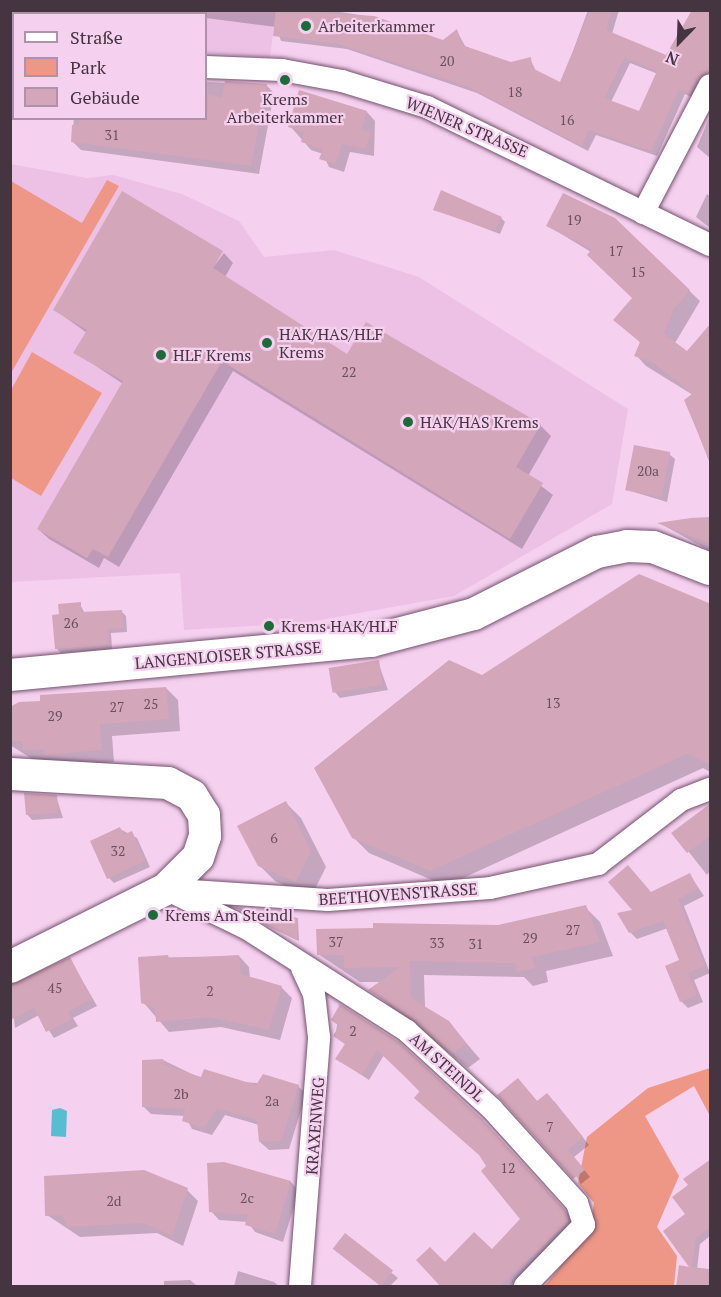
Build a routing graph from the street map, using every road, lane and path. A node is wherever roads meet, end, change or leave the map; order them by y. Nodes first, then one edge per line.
1 (207, 67) edge
2 (711, 85) edge
3 (643, 213) junction
4 (711, 245) edge
5 (711, 569) edge
6 (10, 675) edge
7 (10, 774) edge
8 (711, 789) edge
9 (166, 889) junction
10 (10, 967) edge
11 (302, 968) junction
12 (300, 1287) edge
13 (525, 1287) edge

1 - 3 street, WIENER STRASSE
2 - 3 street
3 - 4 street, WIENER STRASSE
5 - 6 street, LANGENLOISER STRASSE
7 - 9 street
8 - 9 street, BEETHOVENSTRASSE
9 - 10 street
9 - 11 street, AM STEINDL
11 - 12 street, KRAXENWEG
11 - 13 street, AM STEINDL

